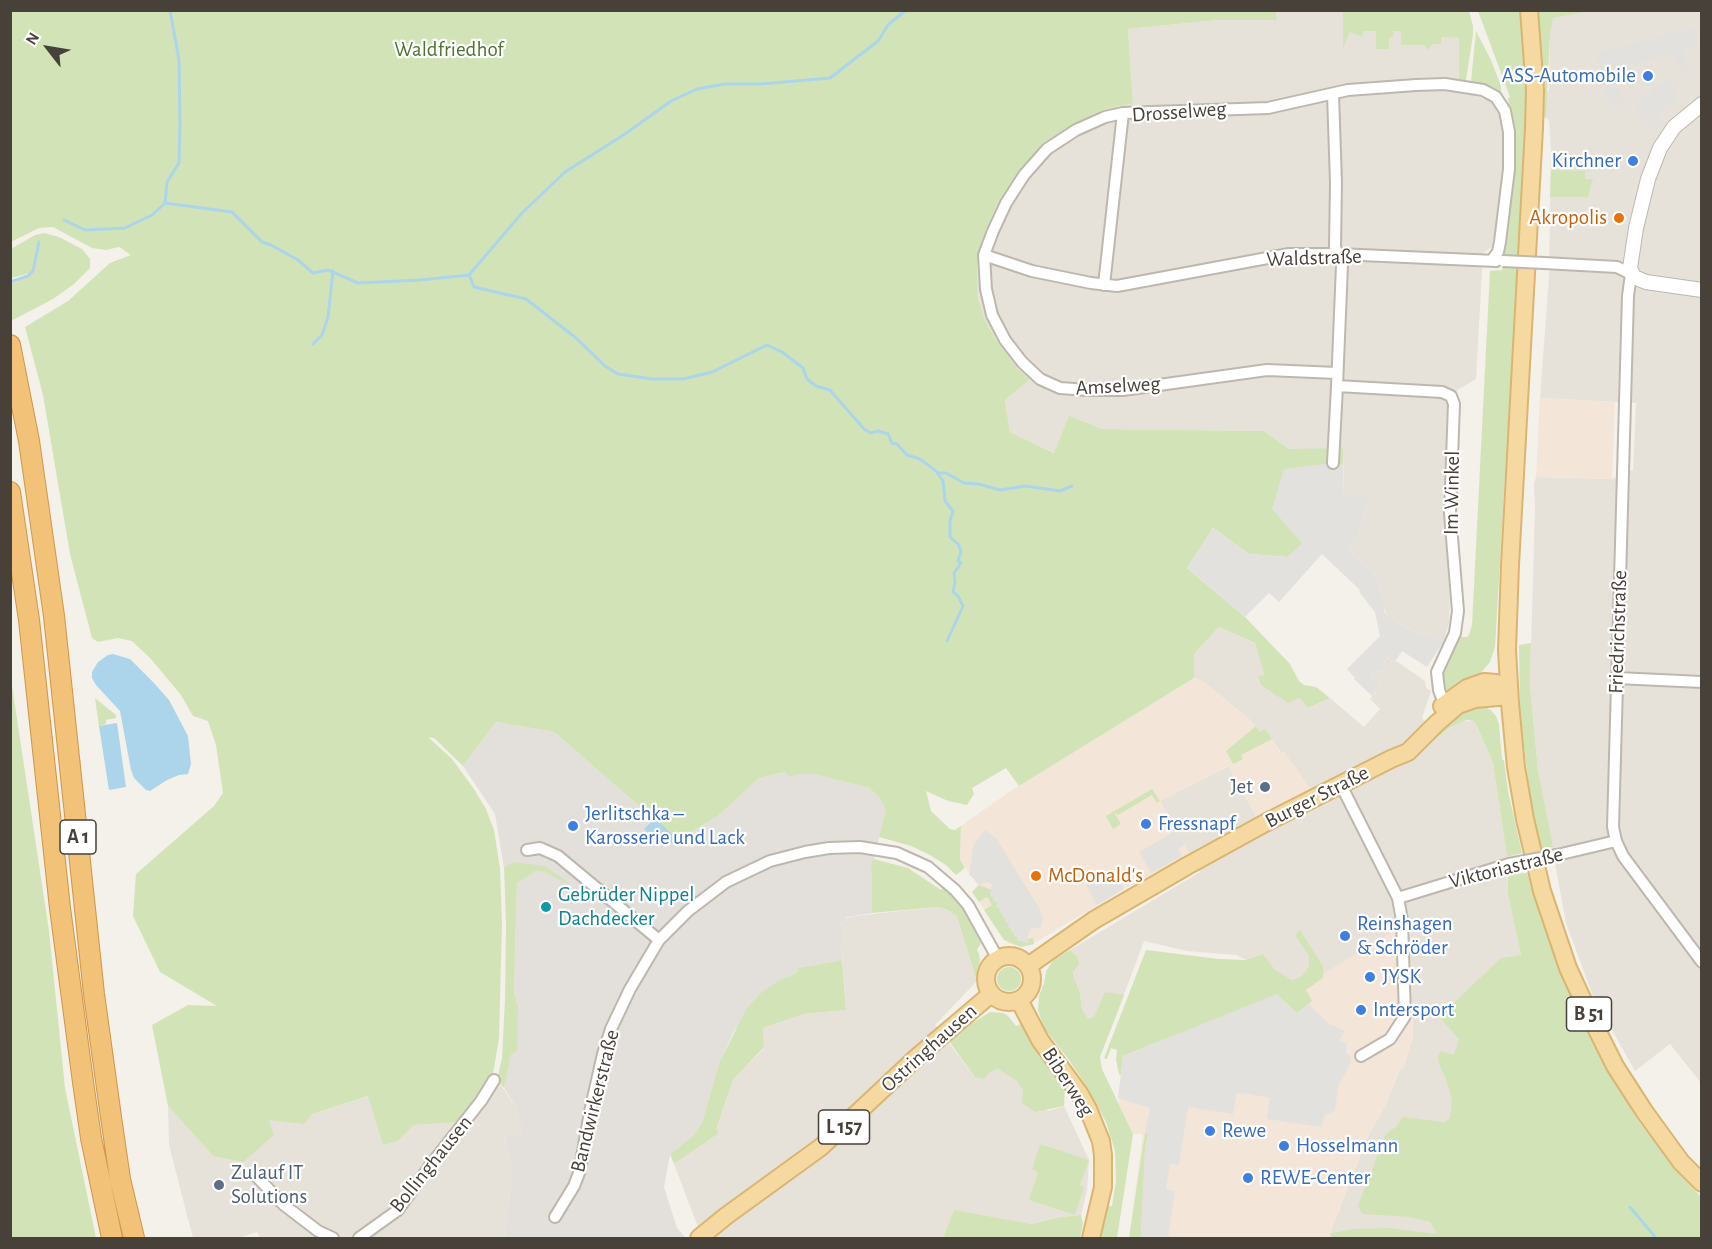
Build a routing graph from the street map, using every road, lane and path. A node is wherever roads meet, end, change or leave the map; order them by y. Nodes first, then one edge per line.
1 (1529, 10) edge
2 (1333, 94) junction
3 (1701, 104) edge
4 (1123, 113) junction
5 (1338, 254) junction
6 (984, 255) junction
7 (1497, 261) junction
8 (1631, 274) junction
9 (1104, 285) junction
10 (1701, 290) edge
11 (10, 345) edge
12 (1337, 373) junction
13 (1337, 386) junction
14 (1333, 463) dead end
15 (10, 492) edge
16 (1508, 650) junction
17 (1617, 678) junction
18 (1701, 682) edge
19 (1475, 684) junction
20 (1509, 696) junction
21 (1445, 709) junction
22 (1341, 785) junction
23 (1616, 841) junction
24 (527, 849) dead end
25 (1398, 898) junction
26 (659, 940) junction
27 (998, 959) junction
28 (1701, 962) edge
29 (1028, 966) junction
30 (991, 994) junction
31 (1019, 1000) junction
32 (1360, 1056) dead end
33 (494, 1080) dead end
34 (257, 1178) dead end
35 (1701, 1183) edge
36 (555, 1217) dead end
37 (112, 1239) edge
38 (134, 1239) edge
39 (333, 1239) edge
40 (359, 1239) edge
41 (699, 1239) edge
42 (1091, 1239) edge

1 - 16 main road, B 51
2 - 4 street, Drosselweg
2 - 5 street
2 - 7 street, Drosselweg
3 - 8 street
4 - 6 street, Amselweg
4 - 9 street, Drosselweg
5 - 7 street, Waldstraße
5 - 9 street, Waldstraße
5 - 12 street
6 - 9 street
6 - 12 street, Amselweg
7 - 8 street, Waldstraße, bridge
8 - 10 street
8 - 17 street, Friedrichstraße
11 - 38 highway, A 1
12 - 13 street
13 - 14 street
13 - 21 street, Im Winkel
15 - 37 highway, A 1
16 - 19 main road, Burger Straße
16 - 20 main road, B 51
17 - 18 street
17 - 23 street, Friedrichstraße
19 - 20 main road
19 - 21 main road, Burger Straße
20 - 21 main road, Burger Straße
20 - 35 main road, B 51
21 - 22 main road, Burger Straße
22 - 25 street
22 - 29 main road, Burger Straße
23 - 25 street, Viktoriastraße, bridge
23 - 28 street, Friedrichstraße
24 - 26 street
25 - 32 street
26 - 27 street, Bandwirkerstraße
26 - 36 street, Bandwirkerstraße
27 - 29 main road
27 - 30 main road
29 - 31 main road
30 - 31 main road
30 - 41 main road, Ostringhausen / L 157
31 - 42 main road, Biberweg
33 - 40 street, Bollinghausen
34 - 39 street

